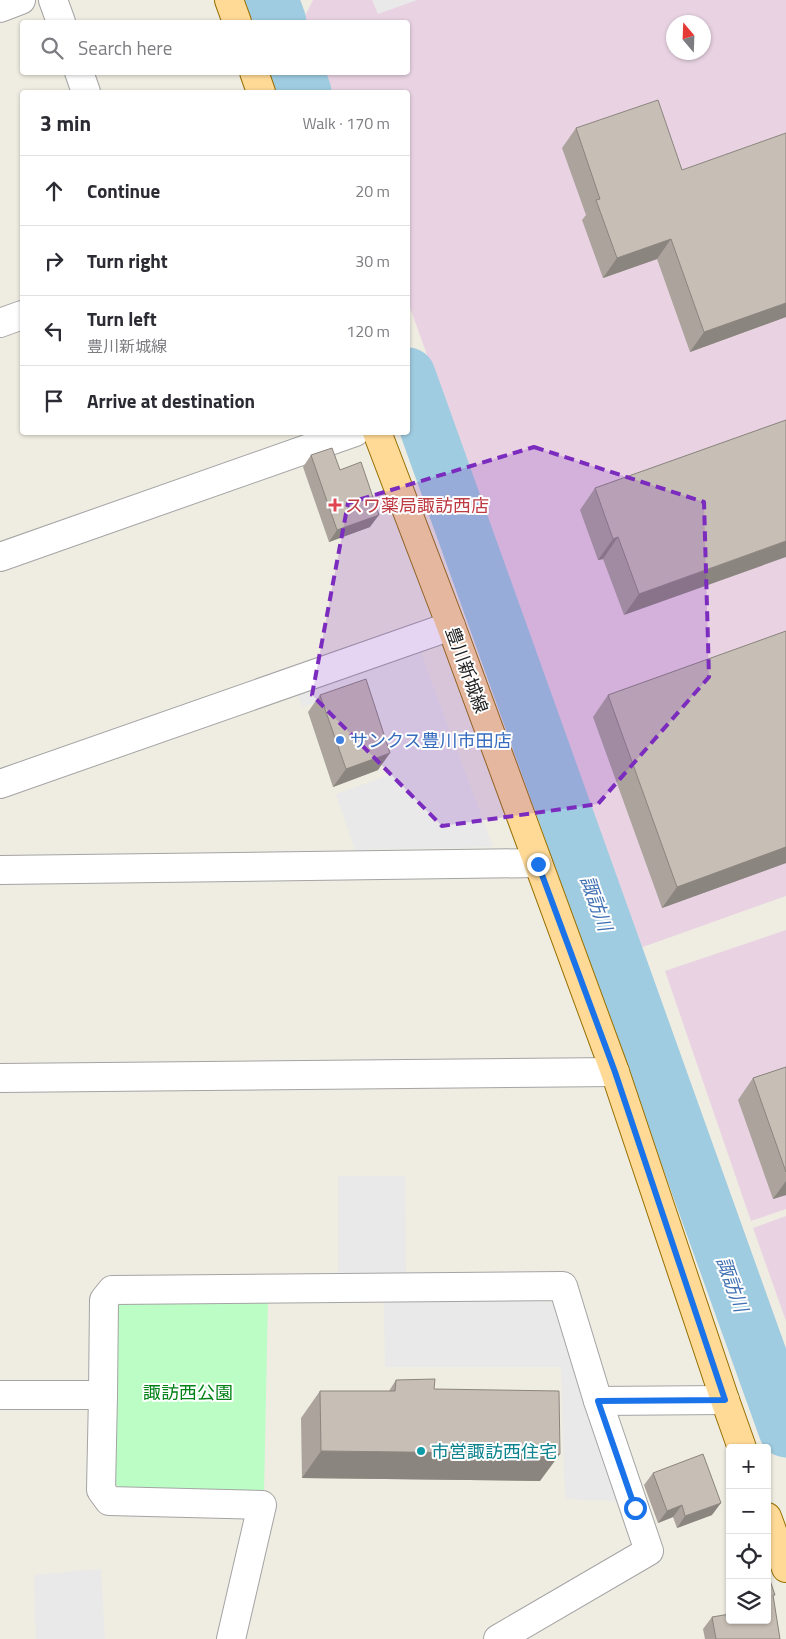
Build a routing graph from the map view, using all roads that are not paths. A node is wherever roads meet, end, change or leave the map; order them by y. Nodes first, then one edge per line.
1 (21, 0) edge
2 (53, 0) edge
3 (229, 0) edge
4 (0, 8) edge
5 (60, 20) edge
6 (236, 20) edge
7 (80, 75) edge
8 (255, 75) edge
9 (85, 90) edge
10 (260, 90) edge
11 (20, 316) edge
12 (0, 323) edge
13 (346, 435) edge
14 (378, 435) edge
15 (0, 557) edge
16 (451, 626) junction
17 (0, 784) edge
18 (538, 864) junction
19 (0, 870) edge
20 (615, 1072) junction
21 (0, 1078) edge
22 (0, 1395) edge
23 (102, 1395) junction
24 (725, 1400) junction
25 (598, 1401) junction
26 (741, 1444) edge
27 (771, 1528) edge
28 (786, 1568) edge
29 (231, 1639) edge
30 (498, 1639) edge

1 - 4 street
2 - 5 street
3 - 6 main road
7 - 9 street
8 - 10 main road
11 - 12 street
13 - 15 street
14 - 16 main road, 豊川新城線
16 - 17 street
16 - 18 main road, 豊川新城線
18 - 19 street
18 - 20 main road, 豊川新城線
20 - 21 street
20 - 24 main road, 豊川新城線
22 - 23 street
23 - 25 street
23 - 29 street
24 - 25 street
24 - 26 main road, 豊川新城線
25 - 30 street
27 - 28 main road

